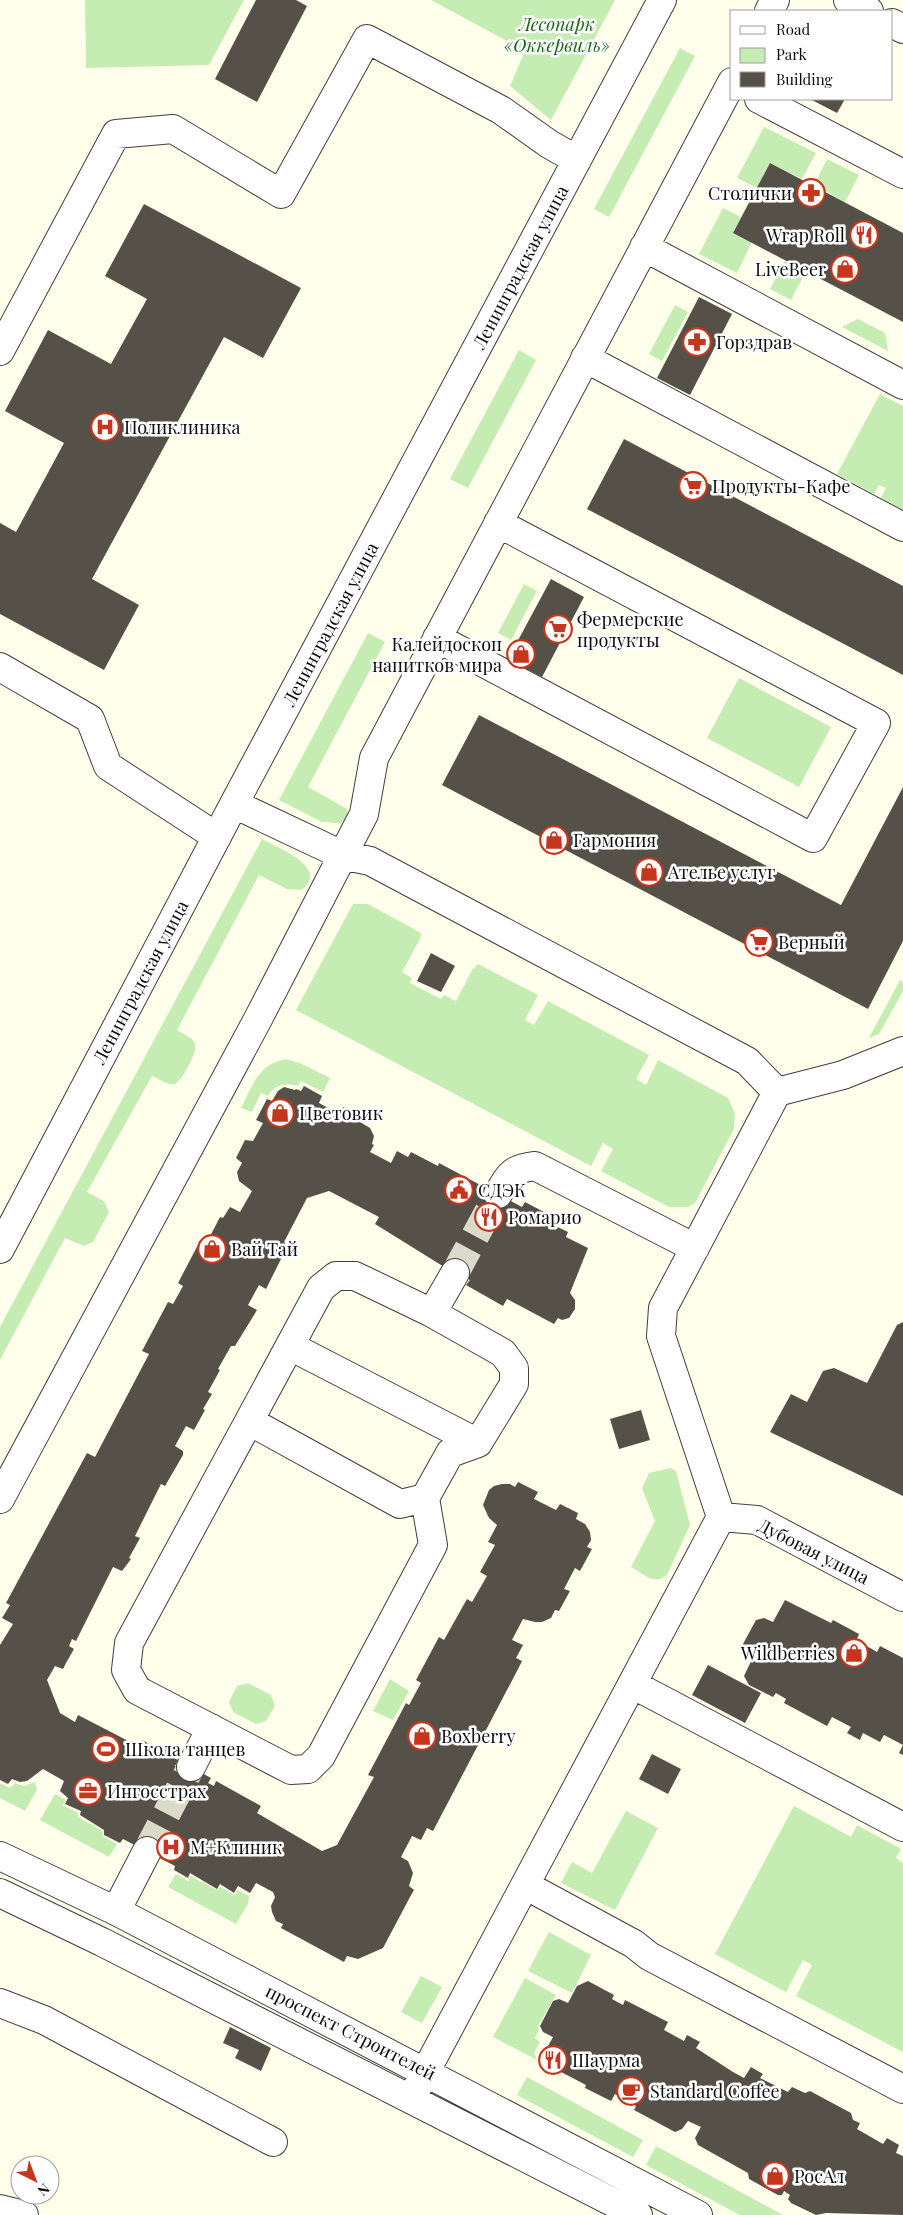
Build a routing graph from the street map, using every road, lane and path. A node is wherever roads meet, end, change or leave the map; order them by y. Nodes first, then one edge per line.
1 (662, 0) edge
2 (848, 0) edge
3 (868, 10) edge
4 (730, 85) edge
5 (761, 100) edge
6 (577, 160) junction
7 (903, 174) edge
8 (644, 247) junction
9 (0, 351) edge
10 (585, 358) junction
11 (903, 385) edge
12 (498, 522) junction
13 (903, 527) edge
14 (437, 638) junction
15 (0, 667) edge
16 (234, 804) junction
17 (217, 837) junction
18 (342, 855) junction
19 (903, 1051) edge
20 (778, 1092) junction
21 (498, 1194) tunnel mouth
22 (696, 1248) junction
23 (0, 1249) edge
24 (455, 1273) tunnel mouth
25 (432, 1313) junction
26 (290, 1346) junction
27 (249, 1421) junction
28 (478, 1443) junction
29 (425, 1498) junction
30 (0, 1499) edge
31 (721, 1517) junction
32 (903, 1598) edge
33 (632, 1684) junction
34 (211, 1728) junction
35 (191, 1767) tunnel mouth
36 (903, 1827) edge
37 (147, 1851) tunnel mouth
38 (0, 1856) edge
39 (525, 1885) junction
40 (0, 1893) edge
41 (116, 1911) junction
42 (0, 2003) edge
43 (426, 2072) junction
44 (903, 2089) edge
45 (411, 2099) junction
46 (273, 2142) dead end
47 (668, 2208) edge
48 (0, 2209) edge
49 (24, 2215) edge
50 (638, 2215) edge
51 (698, 2215) edge

1 - 6 street, Ленинградская улица
2 - 3 street
4 - 8 street
5 - 7 street
6 - 9 street
6 - 16 street, Ленинградская улица
8 - 10 street
8 - 11 street
10 - 12 street
10 - 13 street
12 - 14 street
12 - 14 street
14 - 18 street
15 - 17 street
16 - 17 street, Ленинградская улица
16 - 18 street
17 - 23 street, Ленинградская улица
18 - 20 street
18 - 30 street
19 - 20 street
20 - 22 street
21 - 22 street
22 - 31 street
24 - 25 street
25 - 26 street
25 - 28 street
26 - 27 street
26 - 28 street
27 - 29 street
27 - 34 street
28 - 29 street
29 - 34 street
31 - 32 street, Дубовая улица
31 - 33 street
33 - 36 street
33 - 39 street
34 - 35 street
37 - 41 street
38 - 41 street, проспект Строителей
39 - 43 street
39 - 44 street
40 - 45 street, проспект Строителей
41 - 43 street, проспект Строителей
42 - 46 street
43 - 45 street
43 - 47 street, проспект Строителей
45 - 50 street, проспект Строителей
47 - 51 street, проспект Строителей
48 - 49 street

